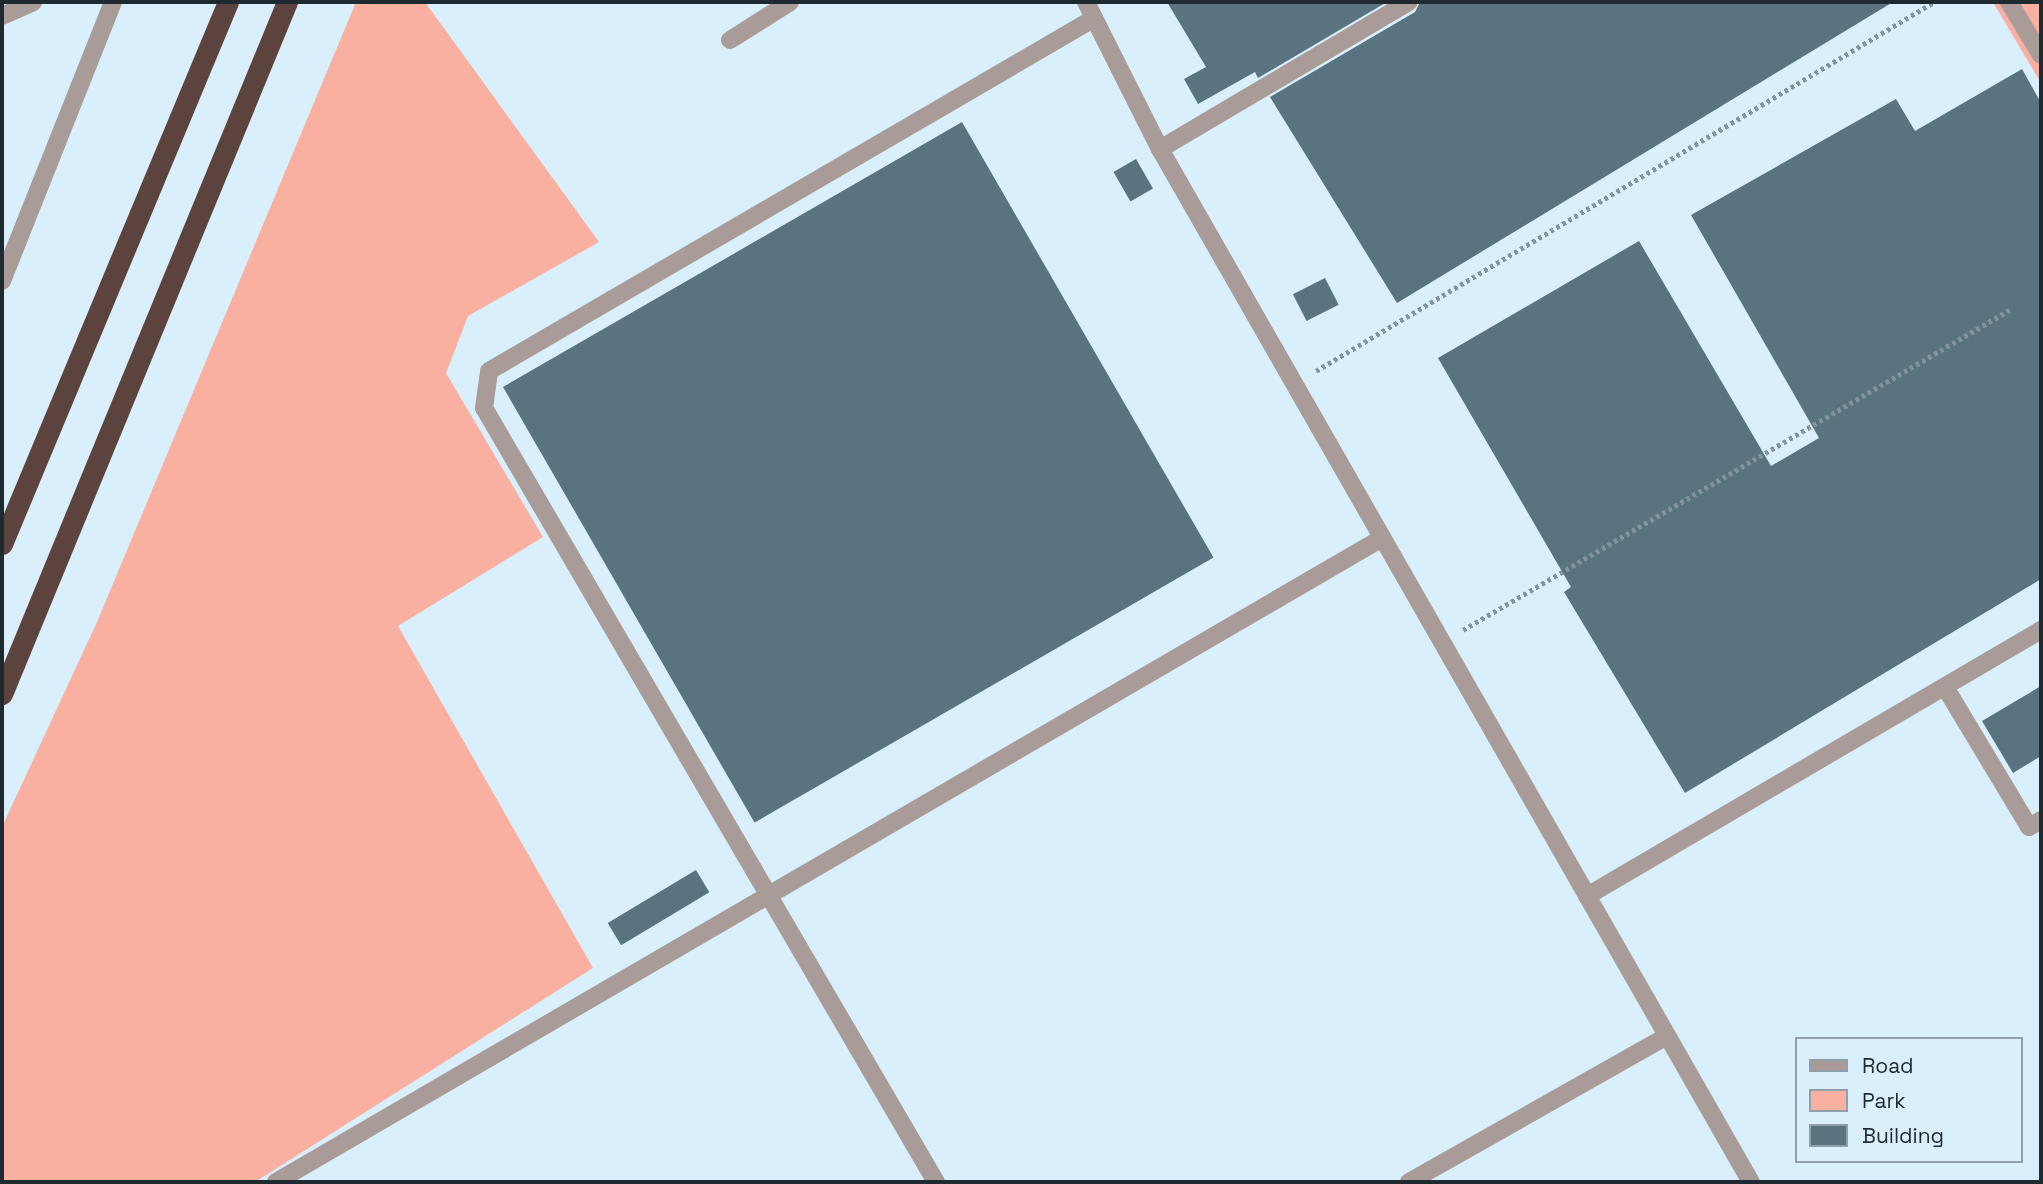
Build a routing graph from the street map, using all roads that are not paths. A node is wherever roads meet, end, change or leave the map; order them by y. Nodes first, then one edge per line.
1 (33, 2) edge
2 (113, 2) edge
3 (228, 2) edge
4 (287, 2) edge
5 (790, 2) edge
6 (1086, 2) edge
7 (1409, 2) edge
8 (2009, 2) edge
9 (2, 16) edge
10 (1093, 19) junction
11 (730, 40) dead end
12 (2041, 55) edge
13 (1160, 149) junction
14 (2, 281) edge
15 (1382, 538) junction
16 (2, 544) edge
17 (2041, 630) edge
18 (1945, 687) junction
19 (2, 694) edge
20 (2041, 820) edge
21 (767, 896) junction
22 (1587, 896) junction
23 (1667, 1036) junction
24 (276, 1182) edge
25 (936, 1182) edge
26 (1409, 1182) edge
27 (1751, 1182) edge

1 - 9 street
2 - 14 street
3 - 16 highway
4 - 19 highway
5 - 11 street
6 - 10 street
7 - 13 street
8 - 12 street
10 - 13 street
10 - 21 street
13 - 15 street
15 - 21 street
15 - 22 street
17 - 18 street
18 - 20 street
18 - 22 street
21 - 24 street
21 - 25 street
22 - 23 street
23 - 26 street
23 - 27 street

